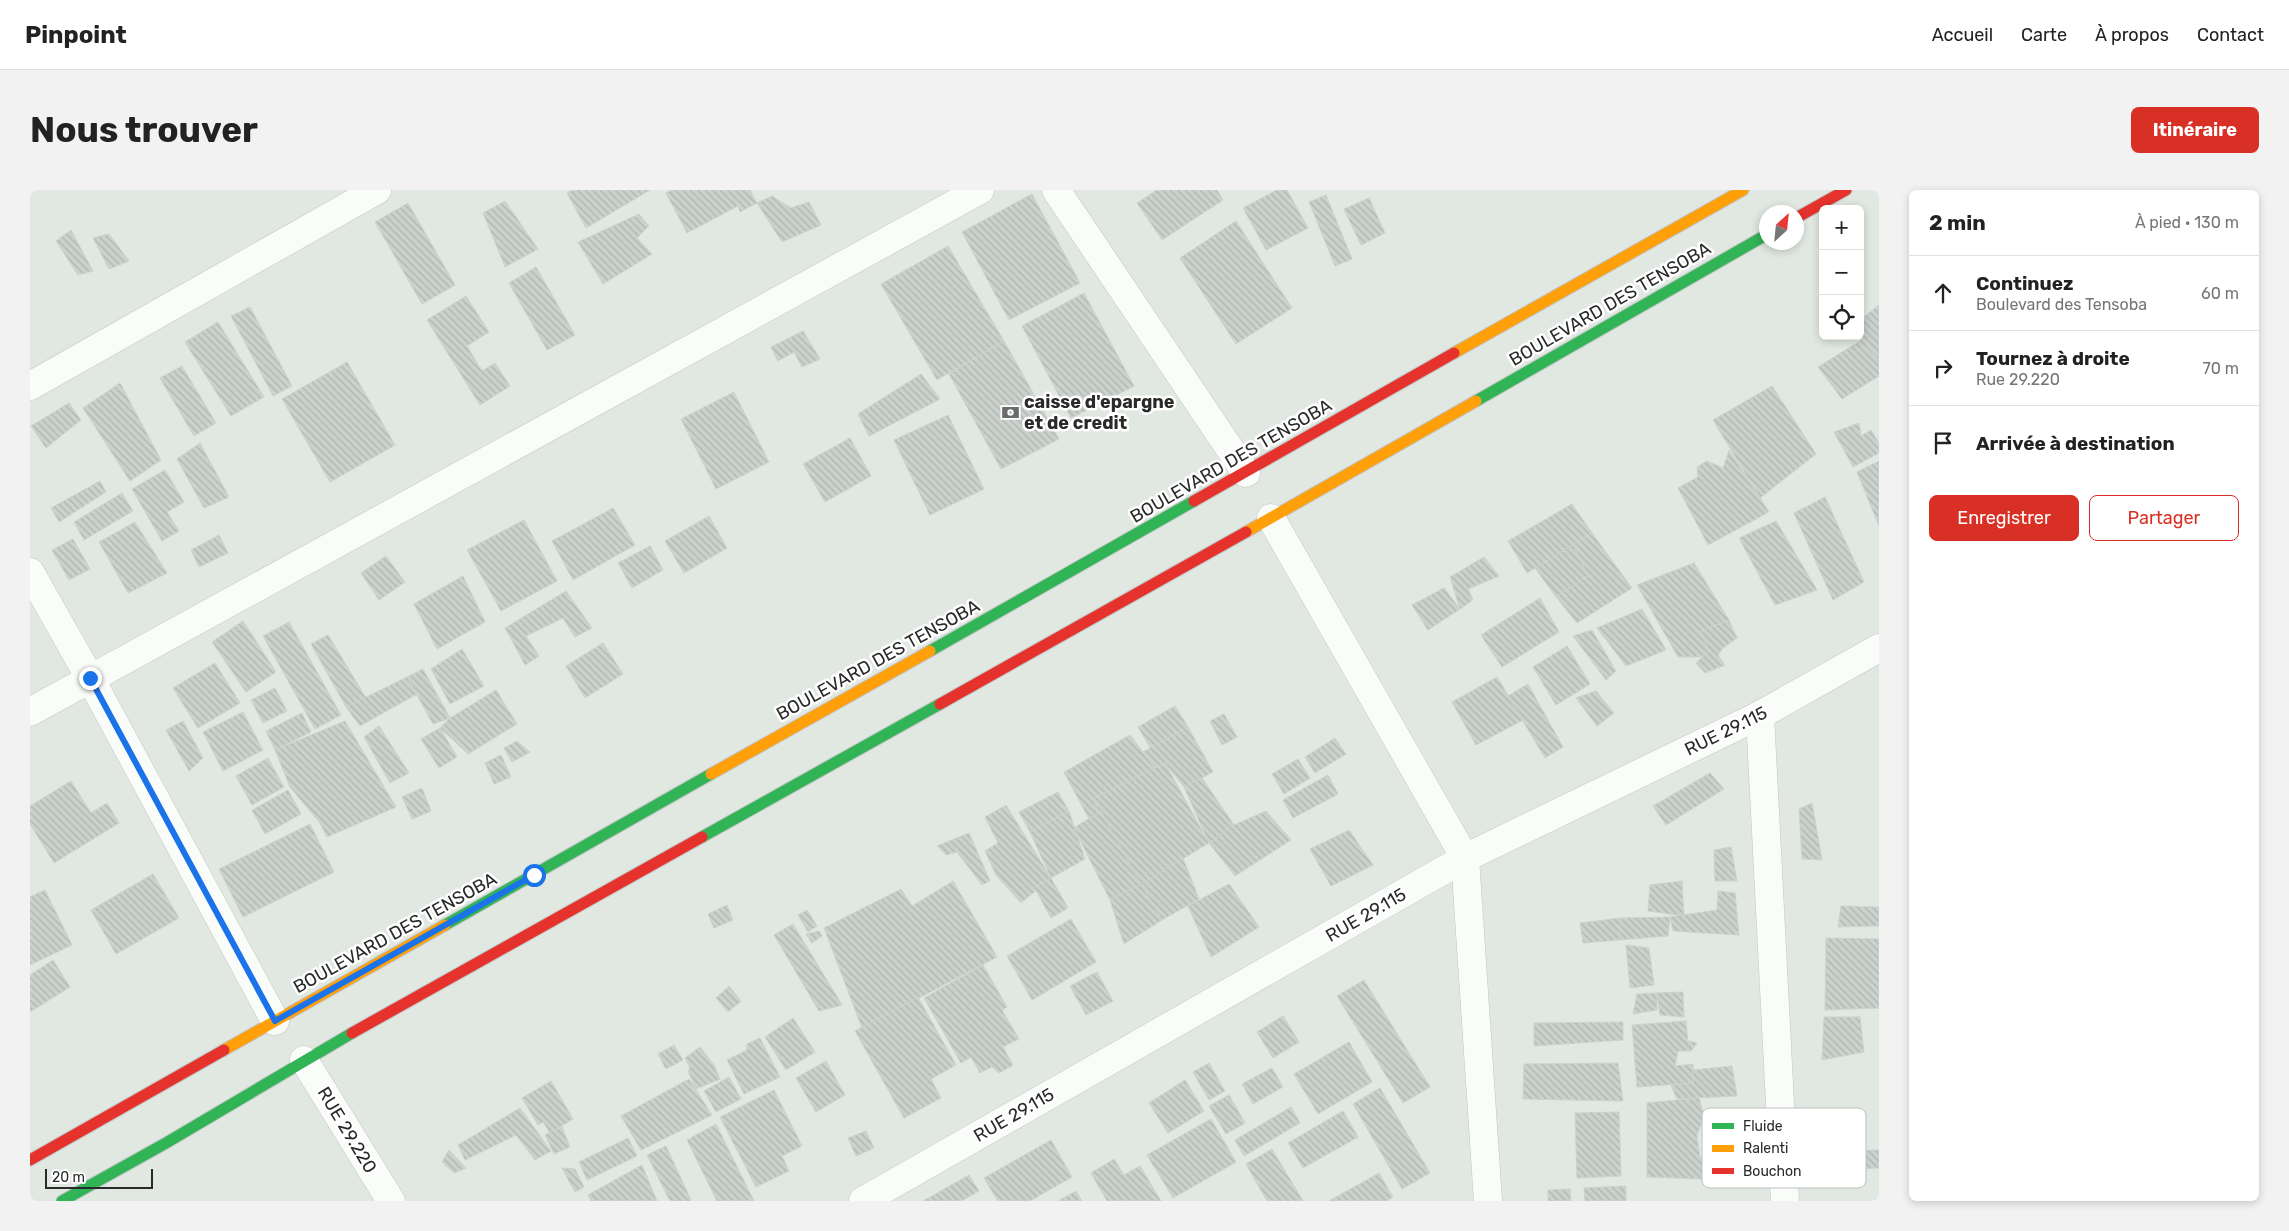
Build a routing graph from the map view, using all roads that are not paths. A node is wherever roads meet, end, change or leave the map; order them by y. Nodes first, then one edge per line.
1 (376, 190) edge
2 (980, 190) edge
3 (1056, 190) edge
4 (1743, 190) edge
5 (1846, 190) edge
6 (1804, 214) edge
7 (1759, 239) edge
8 (30, 386) edge
9 (1246, 472) junction
10 (1271, 518) junction
11 (30, 572) edge
12 (1879, 648) edge
13 (90, 678) junction
14 (30, 712) edge
15 (1760, 715) junction
16 (1465, 858) junction
17 (275, 1021) junction
18 (304, 1060) junction
19 (1780, 1108) edge
20 (30, 1160) edge
21 (1784, 1188) edge
22 (1484, 1199) edge
23 (62, 1201) edge
24 (390, 1201) edge
25 (863, 1201) edge
26 (1785, 1201) edge

1 - 8 street
2 - 13 street
3 - 9 street
4 - 9 main road, BOULEVARD DES TENSOBA
5 - 6 main road
7 - 10 main road, BOULEVARD DES TENSOBA
9 - 17 main road, BOULEVARD DES TENSOBA
10 - 16 street
10 - 18 main road, BOULEVARD DES TENSOBA
11 - 13 street
12 - 15 street, RUE 29.115
13 - 14 street
13 - 17 street
15 - 16 street, RUE 29.115
15 - 19 street
16 - 22 street
16 - 25 street, RUE 29.115
17 - 20 main road, BOULEVARD DES TENSOBA
18 - 23 main road, BOULEVARD DES TENSOBA
18 - 24 street, RUE 29.220
21 - 26 street

